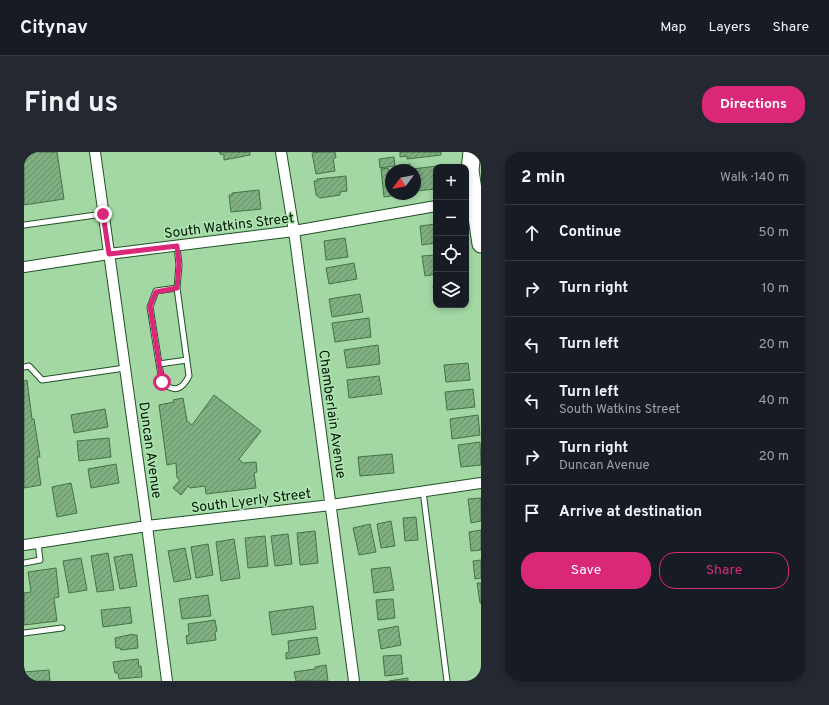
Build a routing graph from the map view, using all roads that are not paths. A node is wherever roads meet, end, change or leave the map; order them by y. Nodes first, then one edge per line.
1 (95, 152) edge
2 (281, 152) edge
3 (464, 152) edge
4 (472, 152) edge
5 (470, 170) junction
6 (474, 200) edge
7 (433, 207) edge
8 (103, 214) junction
9 (24, 225) edge
10 (294, 231) junction
11 (481, 244) edge
12 (177, 246) junction
13 (109, 254) junction
14 (24, 267) edge
15 (177, 288) junction
16 (186, 360) junction
17 (159, 364) junction
18 (24, 367) edge
19 (125, 368) junction
20 (481, 483) edge
21 (423, 492) junction
22 (331, 505) junction
23 (147, 526) junction
24 (38, 543) junction
25 (24, 545) edge
26 (24, 563) edge
27 (62, 628) dead end
28 (24, 633) edge
29 (168, 681) edge
30 (354, 681) edge
31 (447, 681) edge

1 - 8 street, Duncan Avenue
2 - 10 street, Chamberlain Avenue
3 - 5 main road
4 - 5 main road
5 - 6 main road
6 - 11 main road
7 - 10 street, South Watkins Street
8 - 9 lane
8 - 13 street, Duncan Avenue
10 - 12 street, South Watkins Street
10 - 22 street, Chamberlain Avenue
12 - 13 street, South Watkins Street
12 - 15 lane
13 - 14 street, South Watkins Street
13 - 19 street, Duncan Avenue
15 - 16 lane
15 - 17 lane
16 - 17 lane
16 - 17 lane
18 - 19 lane
19 - 23 street, Duncan Avenue
20 - 21 street, South Lyerly Street
21 - 22 street, South Lyerly Street
21 - 31 lane
22 - 23 street, South Lyerly Street
22 - 30 street, Chamberlain Avenue
23 - 24 street, South Lyerly Street
23 - 29 street, Duncan Avenue
24 - 25 street, South Lyerly Street
24 - 26 lane
27 - 28 lane

